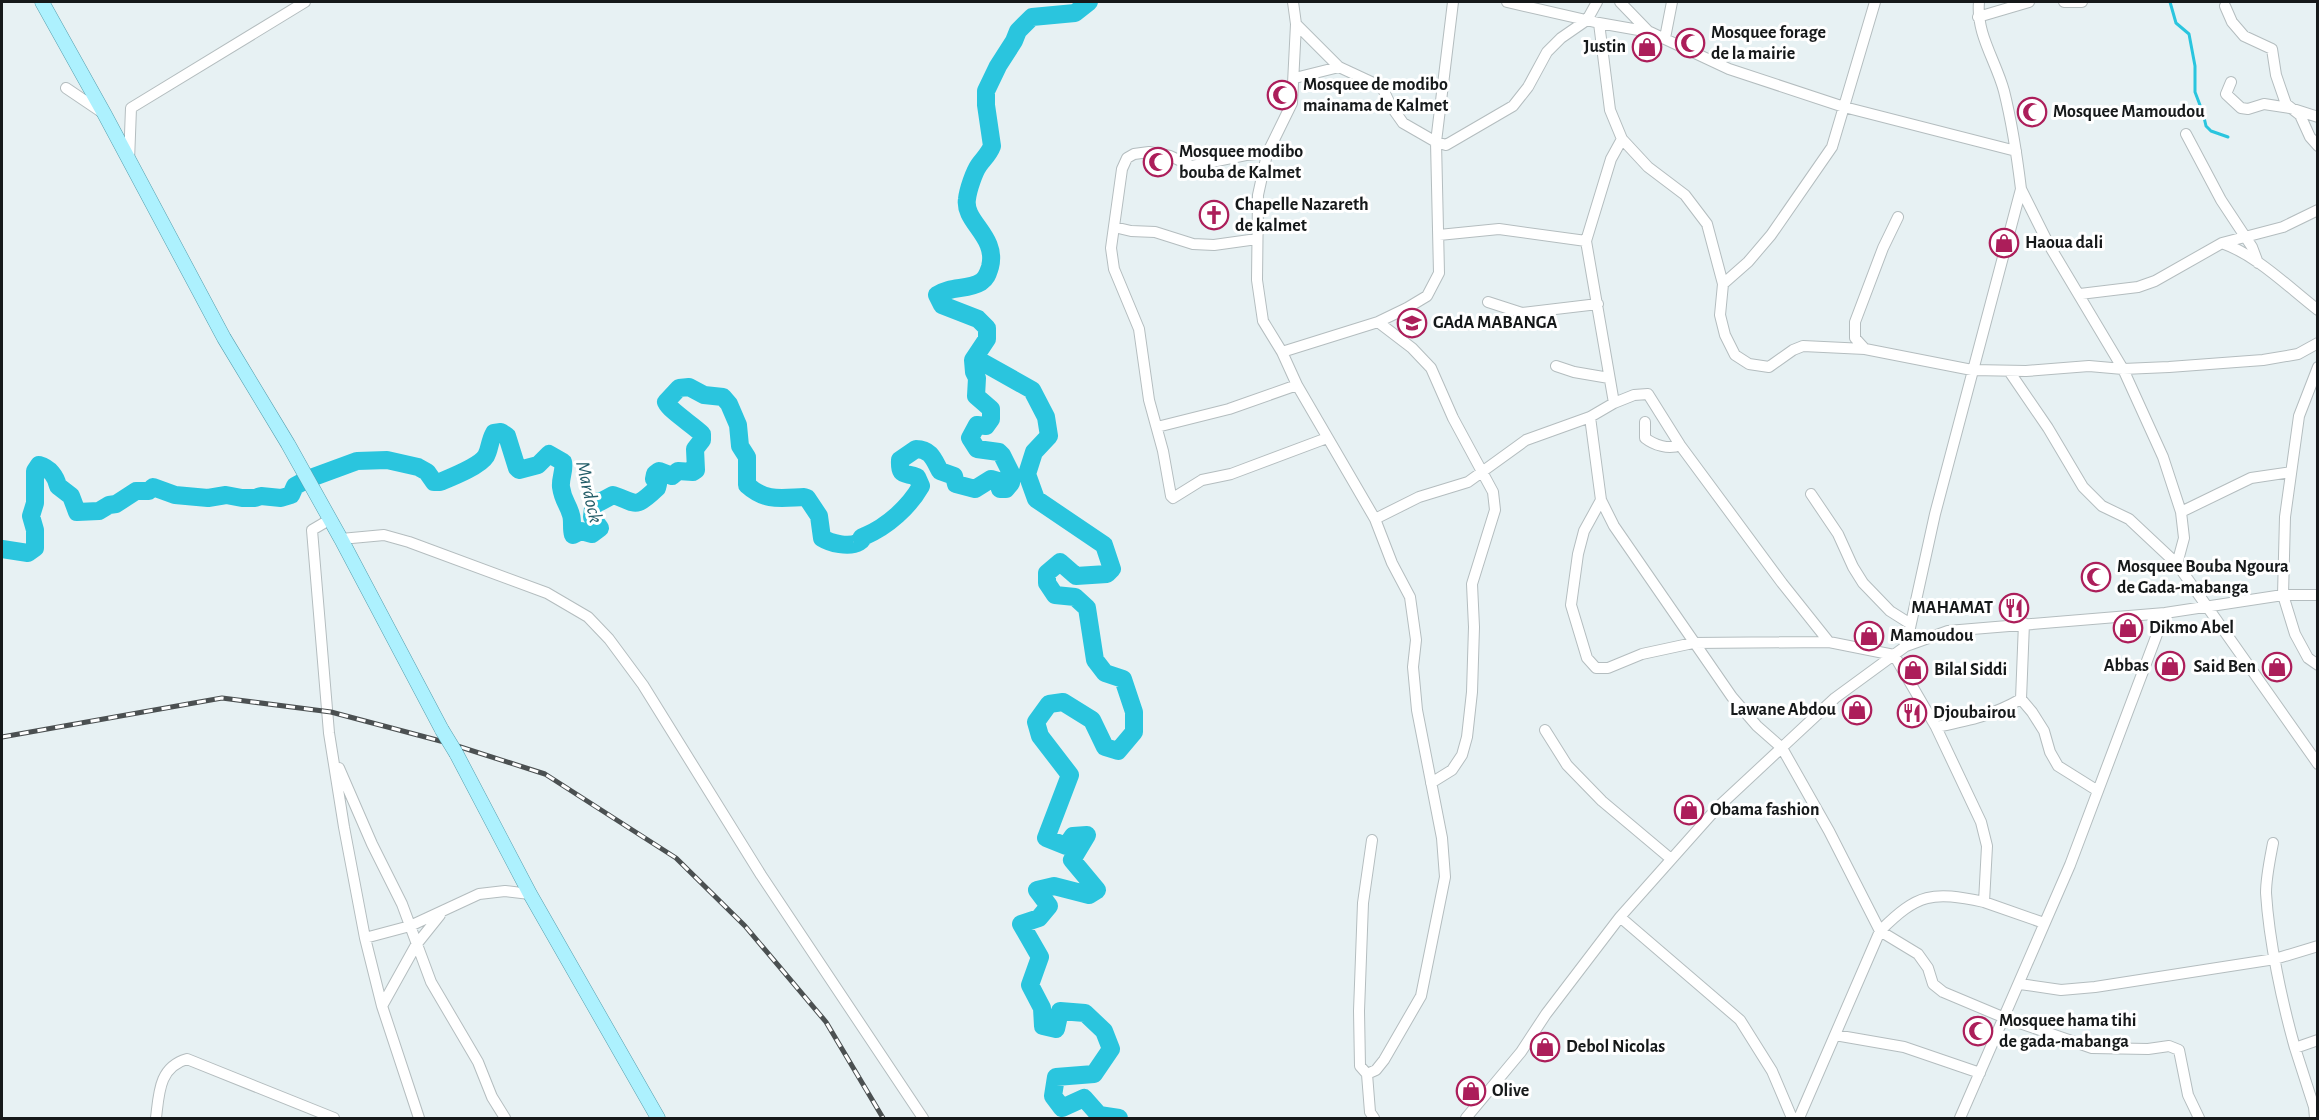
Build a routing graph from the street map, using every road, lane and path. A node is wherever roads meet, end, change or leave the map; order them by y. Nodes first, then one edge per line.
1 (42, 2) edge
2 (305, 2) edge
3 (1293, 2) edge
4 (1453, 2) edge
5 (1507, 2) edge
6 (1597, 2) edge
7 (1620, 2) edge
8 (1672, 2) edge
9 (1875, 2) edge
10 (1979, 2) edge
11 (2029, 2) edge
12 (2064, 2) edge
13 (2082, 2) edge
14 (1534, 5) edge
15 (2225, 6) dead end
16 (1978, 16) junction
17 (1587, 20) junction
18 (1599, 23) junction
19 (1296, 24) junction
20 (1650, 32) junction
21 (1665, 38) junction
22 (1340, 67) junction
23 (1295, 78) junction
24 (2231, 82) dead end
25 (66, 88) dead end
26 (1844, 106) junction
27 (2290, 108) junction
28 (105, 115) junction
29 (2318, 117) edge
30 (2186, 134) dead end
31 (1622, 139) junction
32 (1436, 142) junction
33 (2318, 146) edge
34 (2016, 151) junction
35 (1267, 153) junction
36 (129, 161) junction
37 (2020, 189) junction
38 (2318, 210) edge
39 (1898, 217) dead end
40 (1114, 227) junction
41 (1439, 235) junction
42 (2246, 236) junction
43 (1257, 239) junction
44 (1586, 241) junction
45 (2222, 243) junction
46 (2258, 263) junction
47 (1723, 284) junction
48 (2080, 294) junction
49 (1488, 302) dead end
50 (1598, 304) junction
51 (2318, 310) edge
52 (1377, 322) junction
53 (2318, 343) edge
54 (1865, 348) junction
55 (1282, 352) junction
56 (1556, 366) dead end
57 (2318, 366) edge
58 (2123, 369) junction
59 (1972, 370) junction
60 (2008, 371) junction
61 (1609, 378) junction
62 (1297, 385) junction
63 (1614, 403) junction
64 (1590, 417) junction
65 (1645, 422) dead end
66 (1157, 427) junction
67 (1327, 438) junction
68 (1680, 445) junction
69 (2291, 472) junction
70 (1483, 473) junction
71 (1811, 494) dead end
72 (1600, 500) junction
73 (2181, 512) junction
74 (326, 515) junction
75 (1375, 519) junction
76 (341, 539) junction
77 (2177, 564) junction
78 (2283, 595) junction
79 (2318, 595) edge
80 (2205, 607) junction
81 (2165, 613) junction
82 (1909, 623) junction
83 (2024, 623) junction
84 (1829, 642) junction
85 (1693, 643) junction
86 (1906, 646) junction
87 (1894, 655) junction
88 (2318, 665) edge
89 (2021, 699) junction
90 (1936, 727) junction
91 (1545, 730) dead end
92 (1782, 748) junction
93 (333, 754) junction
94 (2318, 764) edge
95 (1431, 783) junction
96 (2098, 791) junction
97 (1372, 840) dead end
98 (2272, 843) dead end
99 (1671, 859) junction
100 (530, 894) junction
101 (1984, 902) junction
102 (442, 912) junction
103 (1620, 917) junction
104 (2044, 923) junction
105 (410, 926) junction
106 (1880, 931) junction
107 (365, 939) junction
108 (416, 945) junction
109 (2318, 946) edge
110 (2275, 959) junction
111 (2020, 984) junction
112 (382, 1006) junction
113 (2004, 1018) junction
114 (1835, 1035) junction
115 (2318, 1040) edge
116 (2295, 1048) junction
117 (1980, 1073) junction
118 (1367, 1074) junction
119 (320, 1113) junction
120 (156, 1119) edge
121 (306, 1119) edge
122 (334, 1119) edge
123 (419, 1119) edge
124 (505, 1119) edge
125 (658, 1119) edge
126 (923, 1119) edge
127 (1374, 1119) edge
128 (1466, 1119) edge
129 (1792, 1119) edge
130 (1799, 1119) edge
131 (1960, 1119) edge
132 (2199, 1119) edge
133 (2315, 1119) edge

1 - 28 main road
2 - 36 street
3 - 19 street
4 - 32 street
5 - 14 street
6 - 17 street
7 - 20 street
8 - 21 street
9 - 26 street
10 - 16 street
11 - 16 street
12 - 13 street
14 - 17 street
15 - 27 street
16 - 34 street
17 - 18 street
17 - 32 street
18 - 20 street
18 - 31 street
19 - 22 street
19 - 23 street
20 - 21 street
21 - 26 street
22 - 23 street
22 - 32 street
23 - 35 street
24 - 27 street
25 - 28 street
26 - 34 street
26 - 47 street
27 - 29 street
27 - 33 street
28 - 36 main road
30 - 42 street
31 - 44 street
31 - 47 street
32 - 41 street
34 - 37 street
35 - 40 street
35 - 43 street
36 - 74 main road
37 - 48 street
37 - 59 street
38 - 42 street
39 - 54 street
40 - 43 street
40 - 66 street
41 - 44 street
41 - 52 street
42 - 45 street
42 - 46 street
43 - 55 street
44 - 50 street
45 - 46 street
45 - 48 street
46 - 51 street
47 - 54 street
48 - 58 street
49 - 50 street
50 - 61 street
52 - 55 street
52 - 70 street
53 - 58 street
54 - 59 street
55 - 62 street
56 - 61 street
57 - 69 street
58 - 60 street
58 - 73 street
59 - 60 street
59 - 82 street
60 - 77 street
61 - 63 street
62 - 66 street
62 - 67 street
63 - 64 street
63 - 68 street
64 - 70 street
64 - 72 street
65 - 68 street
66 - 67 street
67 - 75 street
68 - 84 street
69 - 73 street
69 - 78 street
70 - 75 street
70 - 95 street
71 - 82 street
72 - 85 street
72 - 85 street
73 - 77 street
74 - 76 main road
74 - 93 street
75 - 95 street
76 - 100 main road, bridge
76 - 126 street
77 - 80 street
78 - 79 street
78 - 80 street
78 - 88 street
80 - 81 street
80 - 94 street
81 - 83 street
81 - 96 street
82 - 86 street
83 - 86 street
83 - 89 street
84 - 85 street
84 - 87 street
85 - 92 street
86 - 87 street
87 - 90 street
87 - 92 street
89 - 90 street
89 - 96 street
90 - 101 street
91 - 99 street
92 - 99 street
92 - 106 street
93 - 105 street
93 - 107 street
95 - 118 street
96 - 104 street
97 - 118 street
98 - 110 street
99 - 103 street
100 - 102 street
100 - 125 main road
101 - 104 street
101 - 106 street
102 - 105 street
102 - 108 street
103 - 128 street
103 - 129 street
104 - 111 street
105 - 107 street
105 - 108 street
106 - 113 street
106 - 114 street
107 - 112 street
108 - 112 street
108 - 124 street
109 - 110 street
110 - 111 street
110 - 116 street
111 - 113 street
112 - 123 street
113 - 117 street
113 - 132 street
114 - 117 street
114 - 130 street
115 - 116 street
116 - 133 street
117 - 131 street
118 - 127 street
119 - 120 street
119 - 121 street
119 - 122 street

